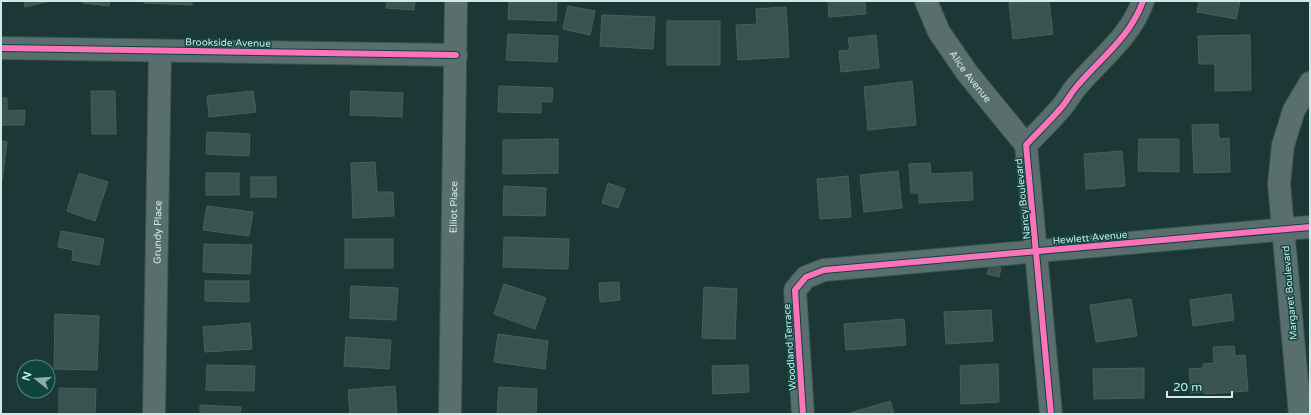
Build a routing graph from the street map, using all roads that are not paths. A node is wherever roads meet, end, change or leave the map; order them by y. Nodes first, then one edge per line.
1 (456, 1) edge
2 (926, 1) edge
3 (1143, 1) edge
4 (1, 48) edge
5 (160, 51) junction
6 (456, 55) junction
7 (1310, 83) edge
8 (1026, 145) junction
9 (1310, 227) edge
10 (1283, 230) junction
11 (1037, 251) junction
12 (824, 270) joint
13 (154, 414) edge
14 (450, 414) edge
15 (803, 414) edge
16 (1051, 414) edge
17 (1300, 414) edge

1 - 6 street, Elliot Place
2 - 8 street, Alice Avenue
3 - 8 street, Nancy Boulevard
4 - 5 street, Brookside Avenue
5 - 6 street, Brookside Avenue
5 - 13 street, Grundy Place
6 - 14 street, Elliot Place
7 - 10 street, Margaret Boulevard
8 - 11 street, Nancy Boulevard
9 - 10 street, Hewlett Avenue
10 - 11 street, Hewlett Avenue
10 - 17 street, Margaret Boulevard
11 - 12 street, Hewlett Avenue
11 - 16 street, Nancy Boulevard
12 - 15 street, Woodland Terrace

